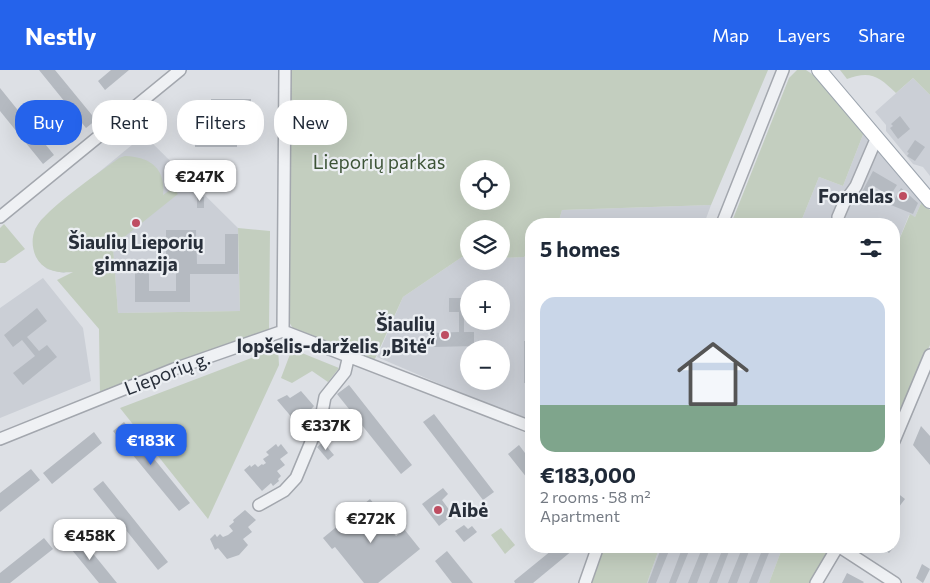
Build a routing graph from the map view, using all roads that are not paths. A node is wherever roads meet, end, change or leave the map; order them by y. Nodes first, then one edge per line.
1 (180, 70) edge
2 (284, 70) edge
3 (783, 70) edge
4 (791, 70) edge
5 (813, 70) edge
6 (823, 74) edge
7 (779, 82) junction
8 (878, 140) junction
9 (930, 201) edge
10 (0, 217) edge
11 (838, 217) dead end
12 (724, 218) edge
13 (283, 331) junction
14 (349, 355) junction
15 (930, 355) edge
16 (525, 425) edge
17 (900, 427) edge
18 (0, 437) edge
19 (259, 505) dead end
20 (596, 553) edge
21 (834, 553) edge
22 (849, 553) edge
23 (585, 583) edge
24 (816, 583) edge
25 (895, 583) edge

1 - 10 street
2 - 13 street
3 - 7 street
4 - 7 street
5 - 6 street
6 - 8 main road
7 - 12 street
8 - 9 main road
8 - 11 street
13 - 14 street
13 - 18 street, Lieporių g.
14 - 16 street
14 - 19 street
15 - 17 street
20 - 23 street
21 - 24 street
22 - 25 street

